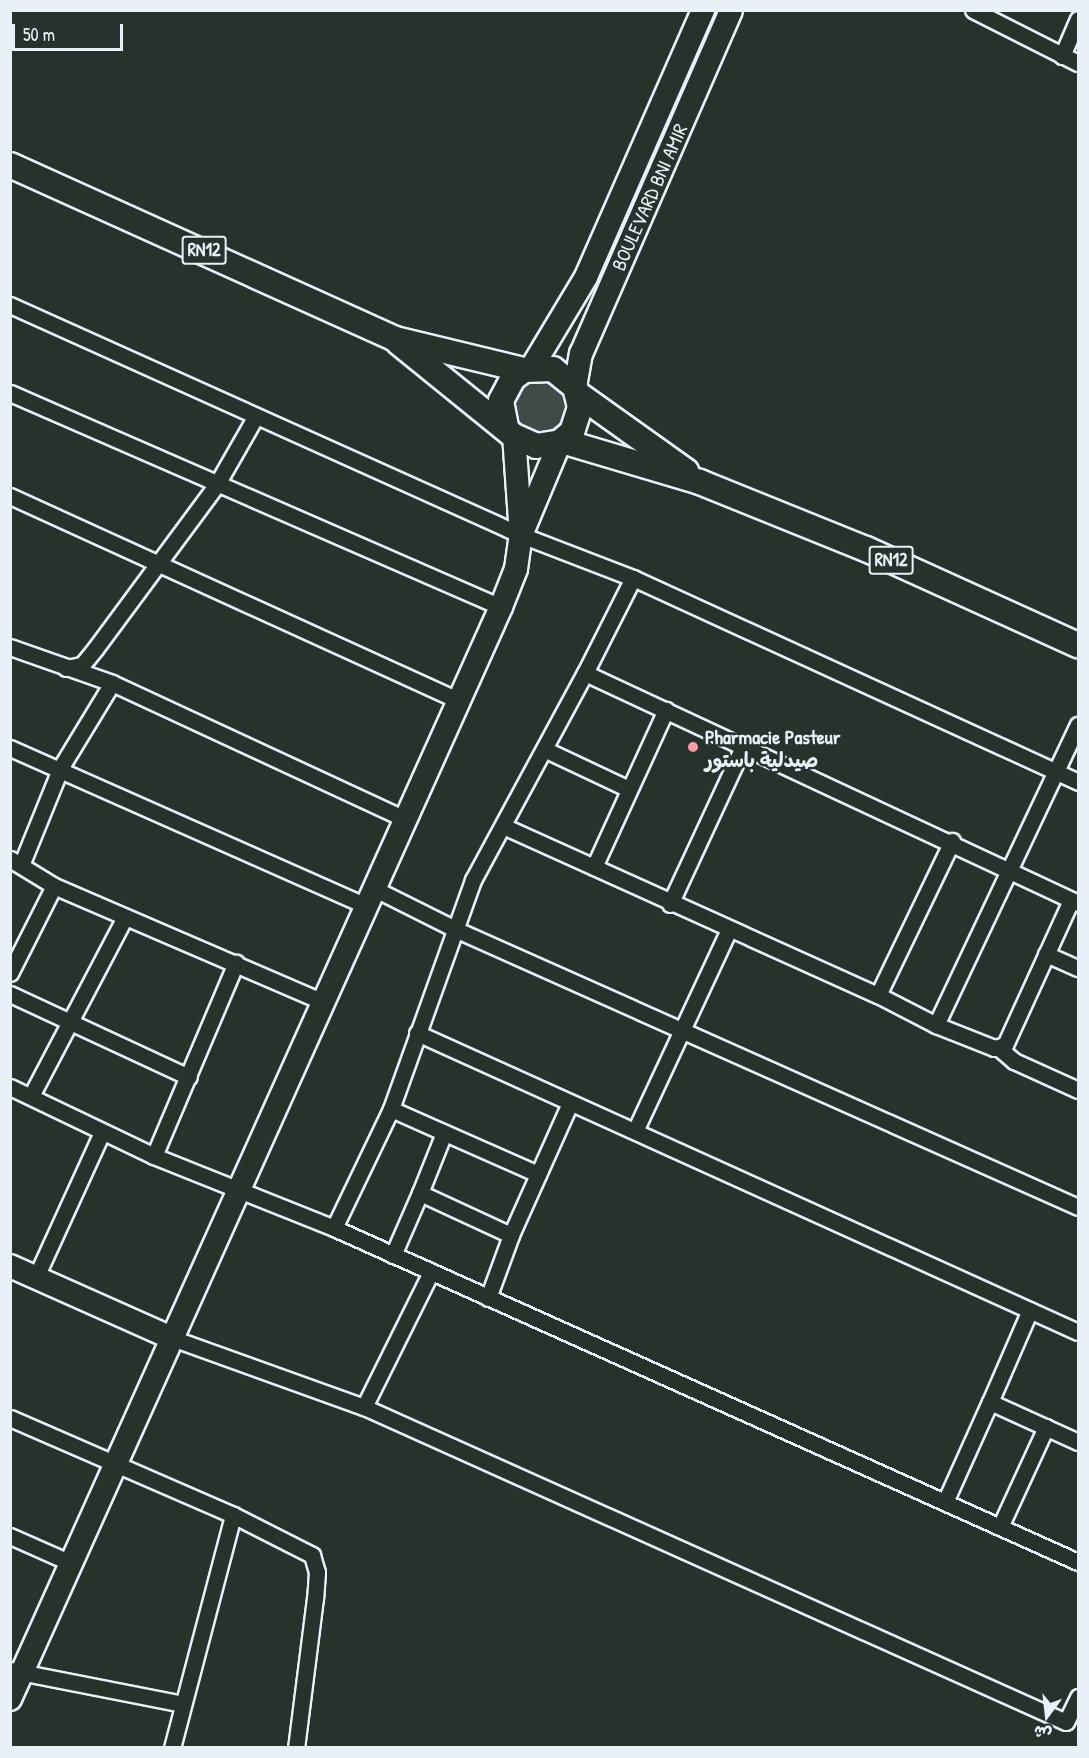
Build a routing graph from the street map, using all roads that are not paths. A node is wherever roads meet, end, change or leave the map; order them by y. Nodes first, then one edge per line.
1 (703, 10) edge
2 (731, 10) edge
3 (973, 10) edge
4 (1078, 19) edge
5 (1062, 56) junction
6 (1078, 63) edge
7 (10, 165) edge
8 (10, 305) edge
9 (395, 339) junction
10 (528, 369) junction
11 (577, 391) junction
12 (10, 393) edge
13 (256, 416) junction
14 (510, 431) junction
15 (561, 441) junction
16 (700, 482) junction
17 (217, 484) junction
18 (10, 496) edge
19 (521, 535) junction
20 (157, 562) junction
21 (633, 578) junction
22 (501, 607) junction
23 (1078, 645) edge
24 (10, 647) edge
25 (64, 668) junction
26 (585, 673) junction
27 (112, 683) junction
28 (459, 701) junction
29 (666, 710) junction
30 (1078, 725) edge
31 (743, 747) junction
32 (10, 748) edge
33 (546, 750) junction
34 (61, 767) junction
35 (1056, 773) junction
36 (1078, 782) edge
37 (629, 789) junction
38 (405, 819) junction
39 (502, 826) junction
40 (951, 842) junction
41 (16, 861) edge
42 (594, 867) junction
43 (1010, 872) junction
44 (54, 886) junction
45 (371, 897) junction
46 (1075, 902) edge
47 (670, 904) junction
48 (125, 917) junction
49 (729, 929) junction
50 (457, 930) junction
51 (1046, 954) junction
52 (236, 963) junction
53 (1078, 968) edge
54 (10, 972) edge
55 (10, 994) edge
56 (878, 995) junction
57 (323, 1002) junction
58 (71, 1021) junction
59 (936, 1025) junction
60 (680, 1029) junction
61 (417, 1033) junction
62 (999, 1048) junction
63 (189, 1077) junction
64 (10, 1087) edge
65 (1078, 1090) edge
66 (31, 1096) junction
67 (570, 1103) junction
68 (391, 1109) junction
69 (635, 1131) junction
70 (102, 1132) junction
71 (444, 1133) junction
72 (154, 1156) junction
73 (538, 1174) junction
74 (240, 1191) junction
75 (420, 1193) junction
76 (1078, 1207) edge
77 (334, 1228) junction
78 (512, 1235) junction
79 (393, 1255) junction
80 (10, 1266) edge
81 (431, 1272) junction
82 (36, 1277) junction
83 (488, 1298) junction
84 (1030, 1310) junction
85 (1078, 1332) edge
86 (172, 1338) junction
87 (990, 1402) junction
88 (364, 1407) junction
89 (10, 1418) edge
90 (1046, 1427) junction
91 (1078, 1442) edge
92 (116, 1463) junction
93 (945, 1502) junction
94 (233, 1515) junction
95 (1000, 1527) junction
96 (10, 1536) edge
97 (1078, 1562) edge
98 (71, 1563) junction
99 (16, 1671) edge
100 (1078, 1696) edge
101 (10, 1699) edge
102 (183, 1704) junction
103 (172, 1748) edge
104 (296, 1748) edge

1 - 10 street, BOULEVARD BNI AMIR
2 - 11 street, BOULEVARD BNI AMIR
3 - 5 street
4 - 5 street
5 - 6 street
7 - 9 main road, RN12
8 - 13 street
9 - 10 main road, RN12
9 - 14 main road, RN12
10 - 11 main road, RN12
10 - 14 main road
11 - 15 main road
11 - 16 main road, RN12
12 - 17 street
13 - 17 street
13 - 19 street
14 - 15 main road, RN12
14 - 19 street
15 - 16 main road, RN12
15 - 19 street
16 - 23 main road, RN12
17 - 20 street
17 - 22 street
18 - 20 street
19 - 21 street
19 - 22 street
20 - 25 street
20 - 28 street
21 - 26 street
21 - 35 street
22 - 28 street
24 - 25 street
25 - 27 street
26 - 29 street
26 - 33 street
27 - 34 street
27 - 38 street
28 - 38 street
29 - 31 street
29 - 37 street
30 - 35 street
31 - 40 street
31 - 47 street
32 - 34 street
33 - 37 street
33 - 39 street
34 - 41 street
34 - 45 street
35 - 36 street
35 - 43 street
37 - 42 street
38 - 45 street
39 - 42 street
39 - 50 street
40 - 43 street
40 - 56 street
41 - 44 street
42 - 47 street
43 - 46 street
43 - 59 street
44 - 48 street
44 - 54 street
45 - 50 street
45 - 57 street
46 - 51 street
47 - 49 street
48 - 52 street
48 - 58 street
49 - 56 street
49 - 60 street
50 - 60 street
50 - 61 street
51 - 53 street
51 - 62 street
52 - 57 street
52 - 63 street
55 - 58 street
56 - 59 street
57 - 74 street
58 - 63 street
58 - 66 street
59 - 62 street
60 - 69 street
60 - 76 street
61 - 67 street
61 - 68 street
62 - 65 street
63 - 72 street
64 - 66 street
66 - 70 street
67 - 69 street
67 - 73 street
68 - 71 street
68 - 77 street
69 - 84 street
70 - 72 street
70 - 82 street
71 - 73 street
71 - 75 street
72 - 74 street
73 - 78 street
74 - 77 street
74 - 86 street
75 - 78 street
75 - 79 street
77 - 79 street
78 - 83 street
79 - 81 street
80 - 82 street
81 - 83 street
81 - 88 street
82 - 86 street
83 - 93 street
84 - 85 street
84 - 87 street
86 - 88 street
86 - 92 street
87 - 90 street
87 - 93 street
88 - 100 street
89 - 92 street
90 - 91 street
90 - 95 street
92 - 94 street
92 - 98 street
93 - 95 street
94 - 102 street
94 - 104 street
95 - 97 street
96 - 98 street
98 - 99 street
99 - 101 street
99 - 102 street
102 - 103 street

